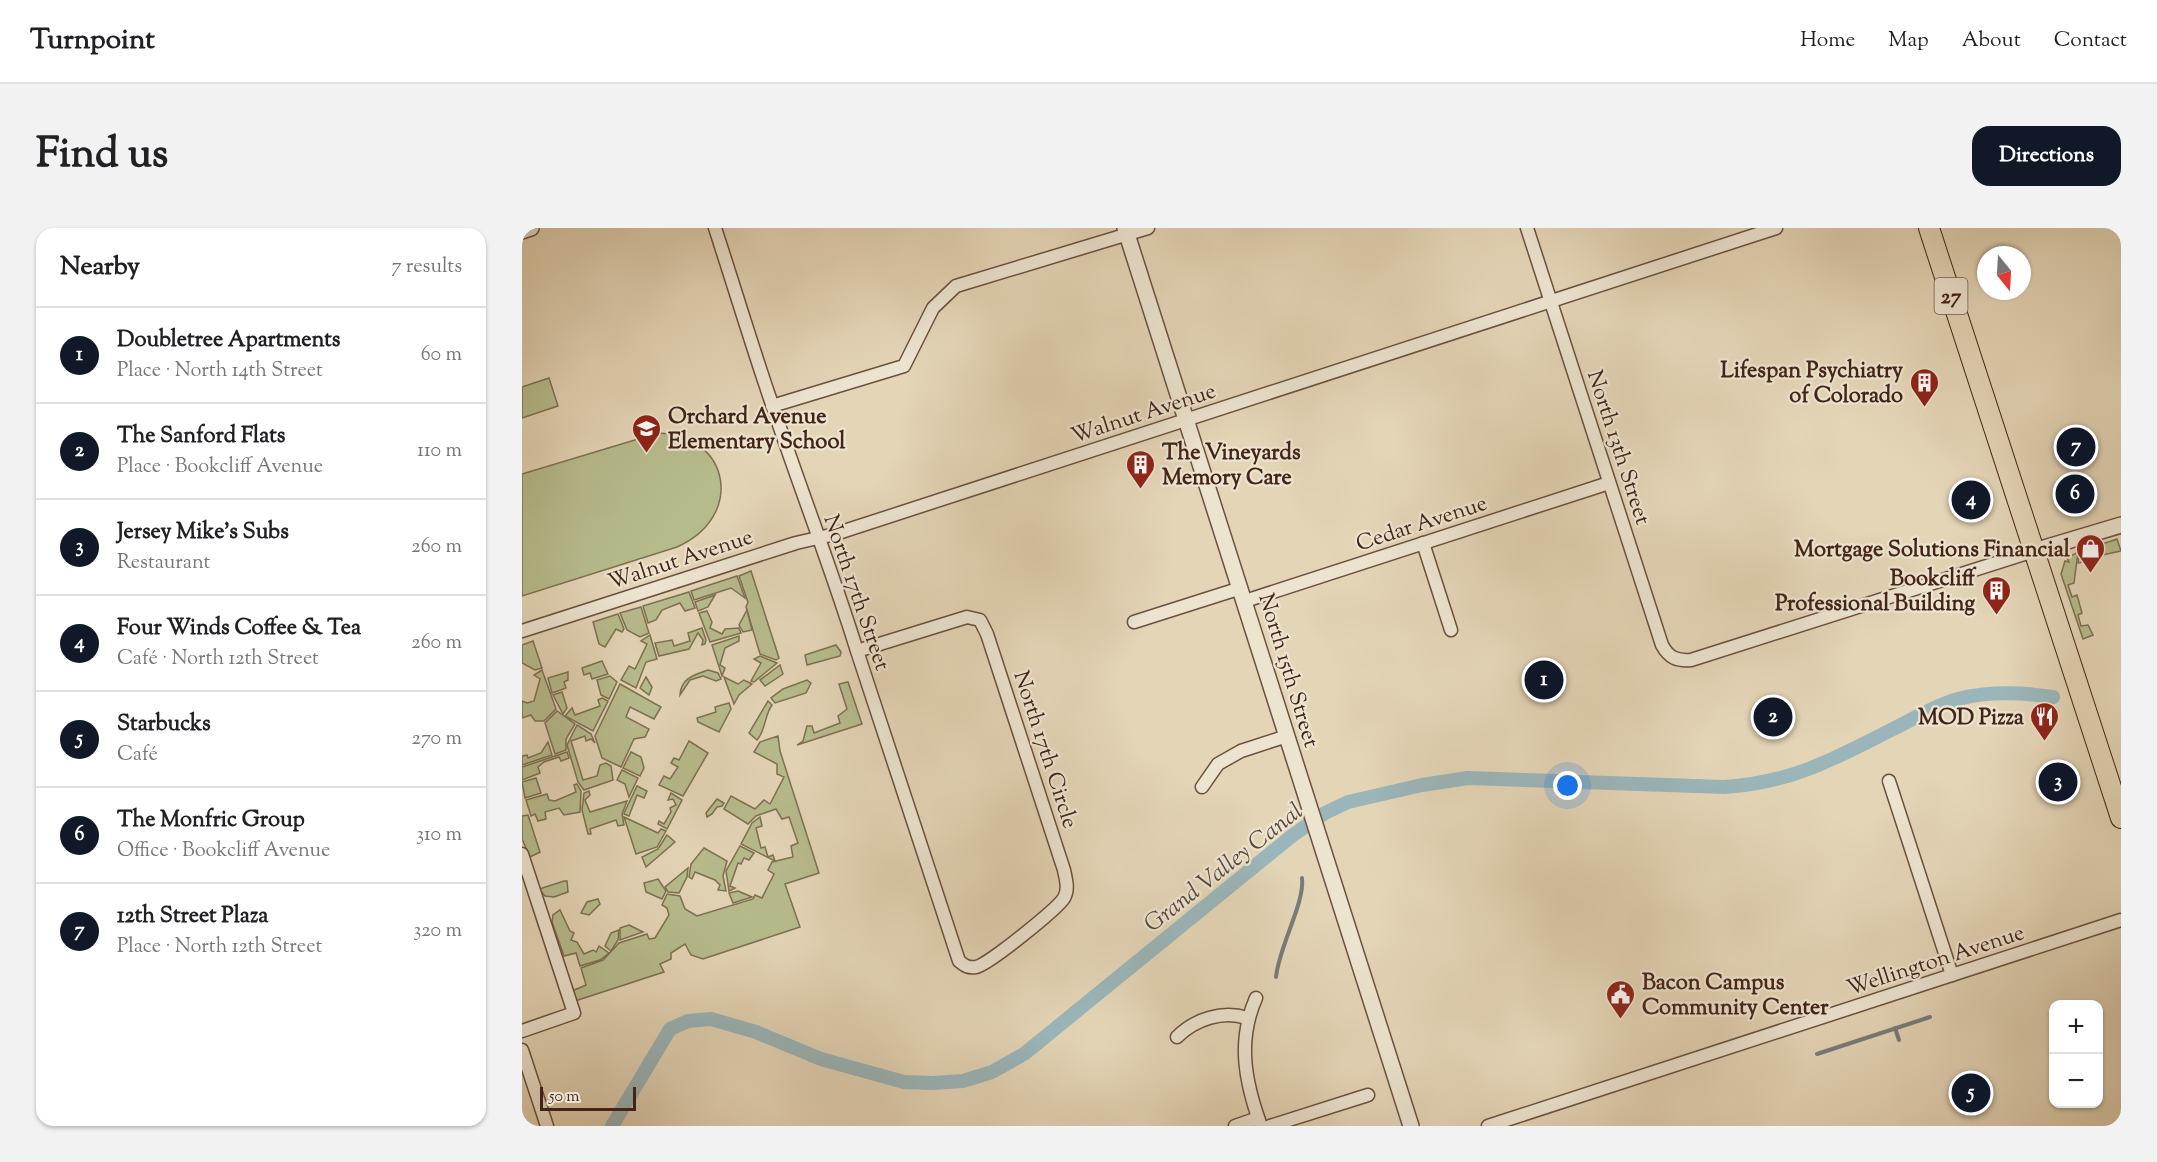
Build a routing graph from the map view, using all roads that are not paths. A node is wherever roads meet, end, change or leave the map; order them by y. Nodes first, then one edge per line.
1 (531, 228) edge
2 (715, 228) edge
3 (1148, 228) edge
4 (1527, 228) edge
5 (1776, 228) edge
6 (1929, 228) edge
7 (522, 231) edge
8 (1126, 232) edge
9 (1551, 302) junction
10 (772, 406) junction
11 (1187, 419) junction
12 (1609, 483) junction
13 (2121, 525) edge
14 (820, 538) junction
15 (1423, 543) junction
16 (2034, 550) junction
17 (1243, 594) junction
18 (1134, 622) dead end
19 (1451, 630) dead end
20 (522, 631) edge
21 (857, 651) junction
22 (1287, 736) junction
23 (1888, 781) dead end
24 (1202, 787) dead end
25 (2121, 818) edge
26 (522, 854) edge
27 (2121, 920) edge
28 (966, 967) joint
29 (1952, 975) junction
30 (1256, 998) dead end
31 (1247, 1018) junction
32 (522, 1031) edge
33 (1177, 1037) dead end
34 (522, 1050) edge
35 (1368, 1095) dead end
36 (1259, 1122) edge
37 (547, 1126) edge
38 (1235, 1126) edge
39 (1270, 1126) edge
40 (1411, 1126) edge
41 (1488, 1126) edge

1 - 7 street
2 - 10 street, North 17th Street
3 - 8 street
4 - 9 street, North 13th Street
5 - 9 street, Walnut Avenue
6 - 16 main road, 27
8 - 10 street
8 - 11 street, North 15th Street
9 - 11 street, Walnut Avenue
9 - 12 street, North 13th Street
10 - 14 street, North 17th Street
11 - 14 street, Walnut Avenue
11 - 17 street, North 15th Street
12 - 15 street, Cedar Avenue
12 - 16 street, North 13th Street
13 - 16 street
14 - 20 street, Walnut Avenue
14 - 21 street, North 17th Street
15 - 17 street, Cedar Avenue
15 - 19 street
16 - 25 main road, 27
17 - 18 street, Cedar Avenue
17 - 22 street, North 15th Street
21 - 28 street, North 17th Street
21 - 28 street, North 17th Circle
22 - 24 street
22 - 40 street, North 15th Street
23 - 29 street
26 - 32 street
27 - 29 street, Wellington Avenue
29 - 41 street, Wellington Avenue
30 - 31 street
31 - 33 street
31 - 36 street
34 - 37 street
35 - 39 street
36 - 38 street

